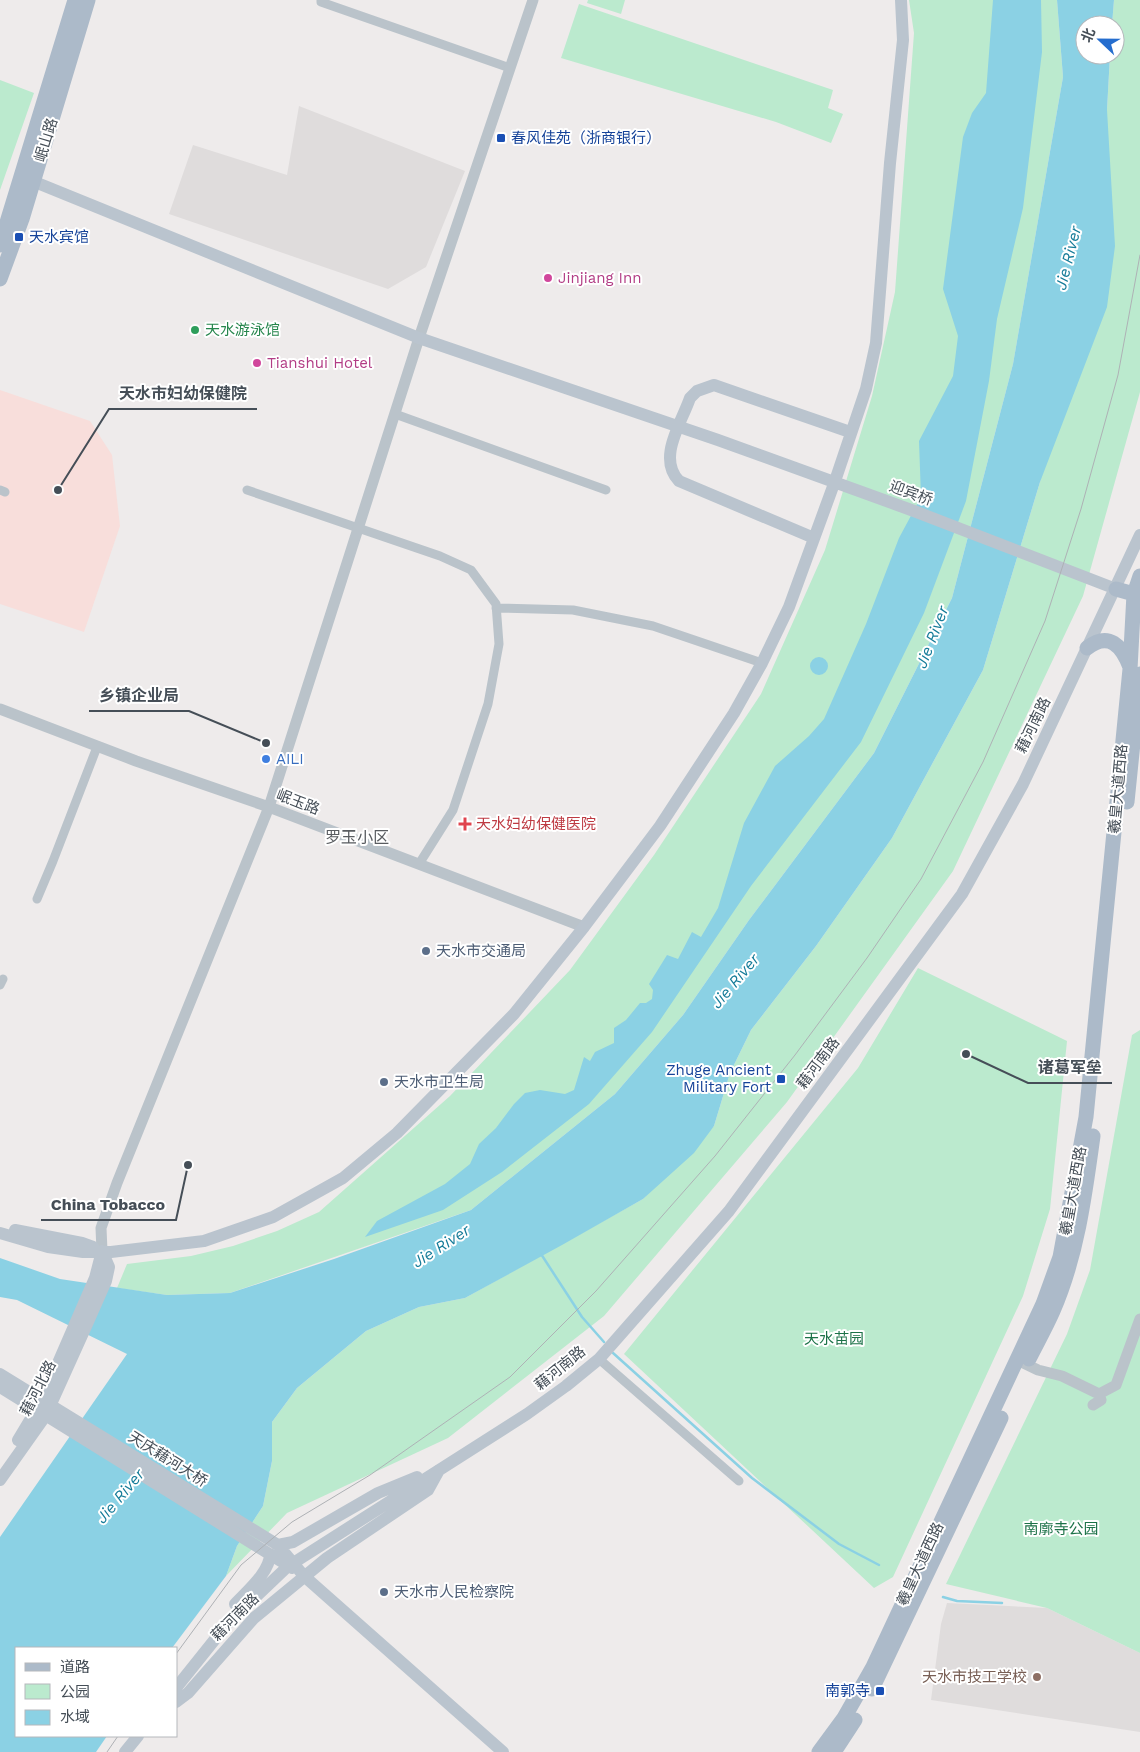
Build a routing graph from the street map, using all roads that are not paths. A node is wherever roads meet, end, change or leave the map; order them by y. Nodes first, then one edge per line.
1 (76, 0) edge
2 (88, 0) edge
3 (321, 0) edge
4 (533, 0) edge
5 (901, 0) edge
6 (510, 68) junction
7 (28, 179) junction
8 (0, 245) edge
9 (0, 279) edge
10 (419, 338) junction
11 (395, 414) junction
12 (679, 427) junction
13 (850, 432) junction
14 (248, 490) dead end
15 (606, 490) dead end
16 (357, 528) junction
17 (1140, 535) edge
18 (814, 538) junction
19 (1140, 576) edge
20 (1116, 589) junction
21 (1137, 597) edge
22 (496, 608) junction
23 (1087, 648) junction
24 (762, 664) junction
25 (1135, 672) edge
26 (0, 709) edge
27 (97, 747) junction
28 (269, 807) junction
29 (419, 864) junction
30 (37, 898) dead end
31 (584, 927) junction
32 (0, 1226) edge
33 (0, 1234) edge
34 (102, 1251) junction
35 (1140, 1320) edge
36 (598, 1359) junction
37 (1027, 1365) junction
38 (0, 1374) edge
39 (0, 1387) edge
40 (1099, 1394) junction
41 (1093, 1405) dead end
42 (44, 1407) junction
43 (0, 1466) edge
44 (439, 1470) junction
45 (0, 1480) edge
46 (739, 1481) dead end
47 (274, 1550) junction
48 (298, 1560) dead end
49 (284, 1570) dead end
50 (304, 1576) junction
51 (178, 1677) edge
52 (178, 1686) edge
53 (178, 1700) edge
54 (137, 1737) edge
55 (125, 1752) edge
56 (503, 1752) edge
57 (820, 1752) edge
58 (834, 1752) edge

1 - 7 main road, 岷山路
2 - 7 main road, 岷山路
3 - 6 street
4 - 6 street
5 - 13 main road
6 - 10 street
7 - 8 main road, 岷山路
7 - 9 main road, 岷山路
7 - 10 main road, 迎宾桥
10 - 11 street
10 - 12 main road, 迎宾桥
11 - 15 street
11 - 16 street
12 - 13 main road
12 - 18 main road
12 - 20 main road, 迎宾桥
13 - 18 main road
14 - 16 street
16 - 22 street
16 - 28 street
17 - 20 main road, 藉河南路
18 - 24 main road
19 - 21 main road, 羲皇大道西路
20 - 21 main road
20 - 23 main road, 藉河南路
21 - 25 main road, 羲皇大道西路
22 - 24 street
22 - 29 street
23 - 25 main road
23 - 36 main road, 藉河南路
24 - 31 main road
25 - 37 main road, 羲皇大道西路
26 - 27 street, 岷玉路
27 - 28 street, 岷玉路
27 - 30 street
28 - 29 street, 岷玉路
28 - 34 street
29 - 31 street, 岷玉路
31 - 34 main road
32 - 34 main road
33 - 34 main road
34 - 42 main road, 藉河北路
35 - 40 street
36 - 44 main road, 藉河南路
36 - 46 street
37 - 40 street
37 - 57 main road, 羲皇大道西路
37 - 58 main road, 羲皇大道西路
38 - 42 main road
39 - 42 main road
40 - 41 street
42 - 43 main road, 藉河北路
42 - 45 main road, 藉河北路
42 - 47 main road, 天庆藉河大桥
44 - 47 main road, 藉河南路
44 - 48 main road, 藉河南路
44 - 50 main road, 藉河南路
47 - 50 main road, 天庆藉河大桥
47 - 51 main road, 藉河南路
49 - 52 main road, 藉河南路
50 - 53 main road, 藉河南路
50 - 56 main road, 天庆藉河大桥
54 - 55 main road

